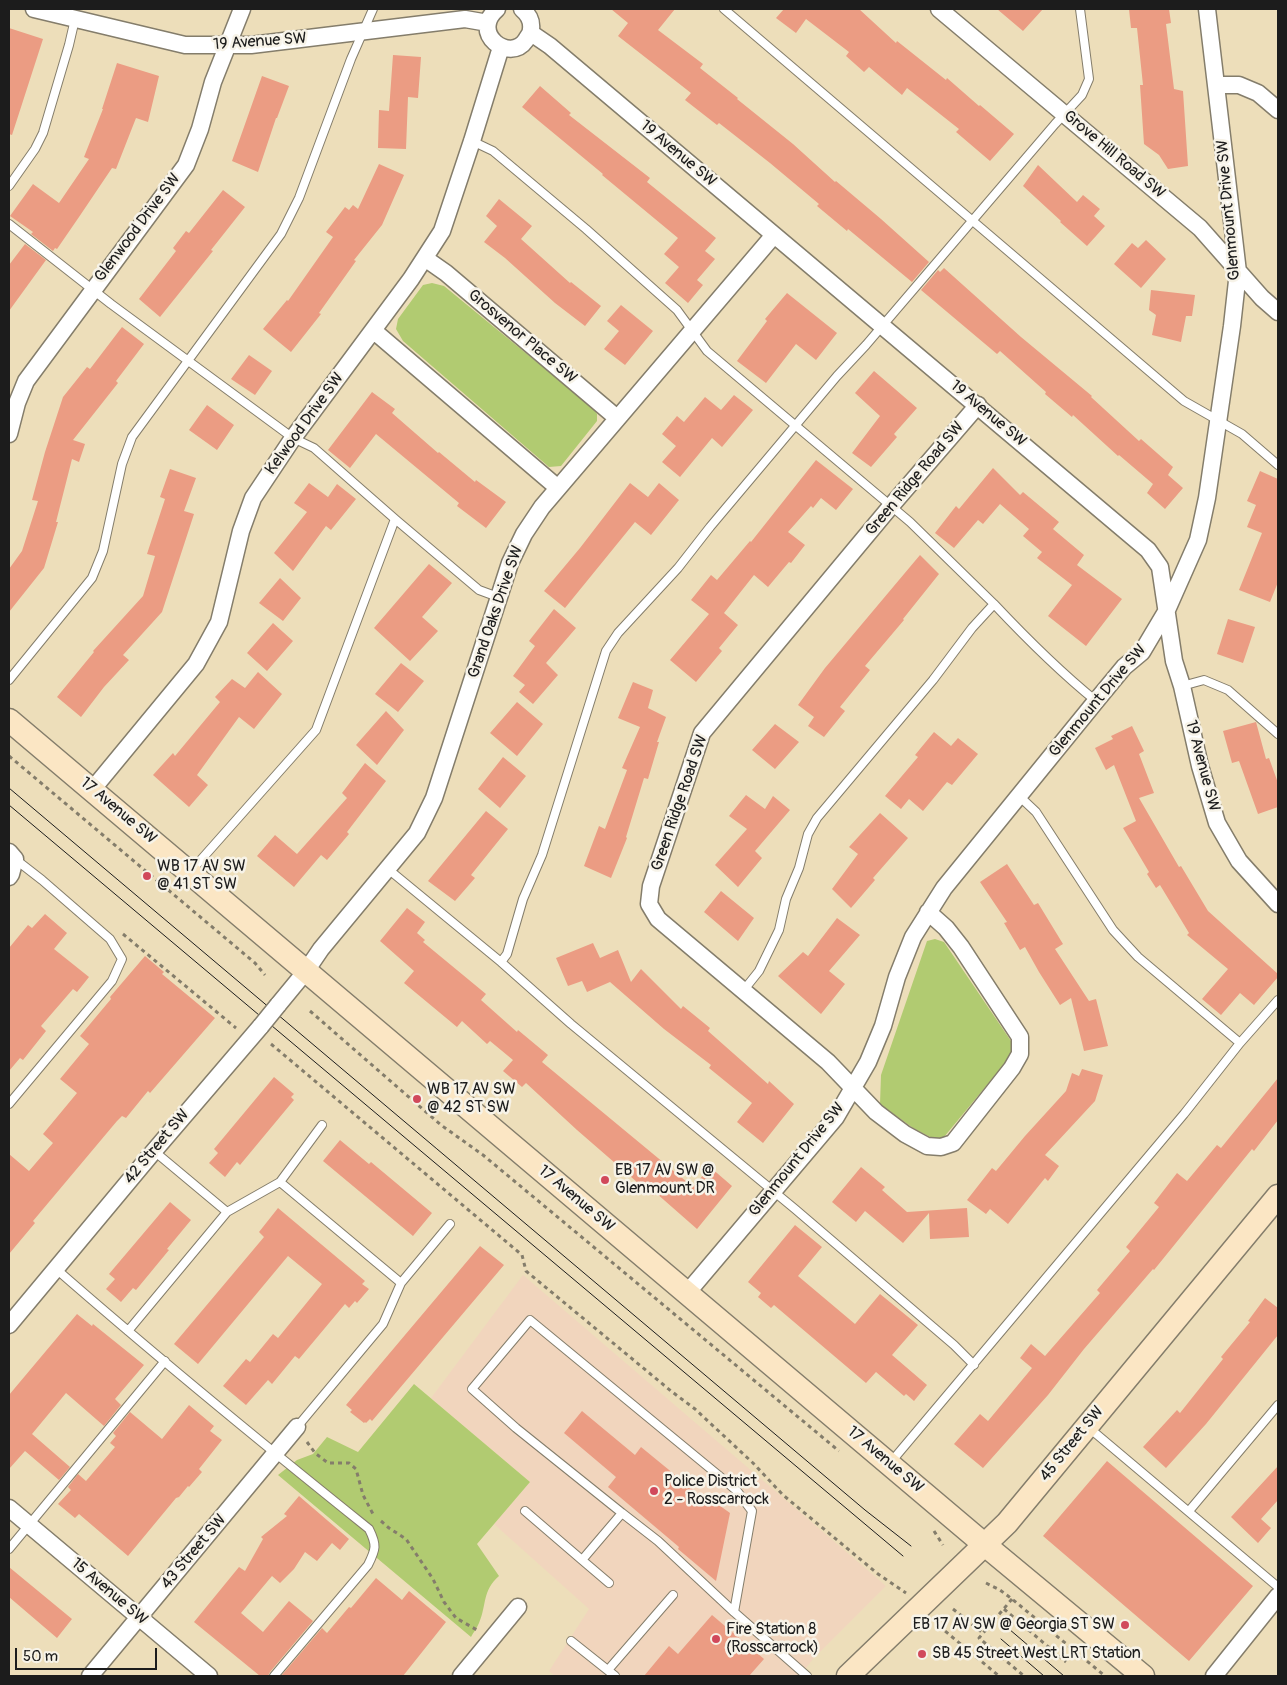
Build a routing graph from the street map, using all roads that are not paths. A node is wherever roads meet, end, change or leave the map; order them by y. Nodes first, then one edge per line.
1 (34, 9) edge
2 (242, 9) edge
3 (373, 9) edge
4 (497, 9) edge
5 (522, 9) edge
6 (724, 9) edge
7 (939, 9) edge
8 (1080, 9) edge
9 (1207, 9) edge
10 (75, 19) junction
11 (488, 23) junction
12 (363, 32) junction
13 (530, 33) junction
14 (229, 46) junction
15 (501, 47) junction
16 (1217, 85) junction
17 (1278, 110) edge
18 (1064, 114) junction
19 (472, 141) junction
20 (9, 186) edge
21 (972, 221) junction
22 (9, 224) edge
23 (774, 235) junction
24 (426, 259) junction
25 (1238, 272) junction
26 (93, 290) junction
27 (1278, 312) edge
28 (882, 325) junction
29 (374, 330) junction
30 (692, 331) junction
31 (188, 360) junction
32 (978, 405) junction
33 (617, 418) junction
34 (1217, 420) junction
35 (795, 426) junction
36 (9, 434) edge
37 (293, 438) junction
38 (1278, 465) edge
39 (558, 488) junction
40 (891, 506) junction
41 (395, 519) junction
42 (498, 597) junction
43 (994, 604) junction
44 (1167, 610) junction
45 (9, 680) edge
46 (1182, 686) junction
47 (1096, 701) junction
48 (9, 720) edge
49 (1278, 734) edge
50 (92, 790) junction
51 (1018, 795) junction
52 (12, 856) edge
53 (388, 868) junction
54 (189, 872) junction
55 (9, 877) edge
56 (1278, 904) edge
57 (928, 912) junction
58 (501, 962) junction
59 (306, 971) junction
60 (743, 991) junction
61 (1278, 1000) edge
62 (1240, 1043) junction
63 (853, 1088) junction
64 (9, 1104) edge
65 (322, 1125) dead end
66 (154, 1151) junction
67 (280, 1182) junction
68 (773, 1190) junction
69 (1278, 1196) edge
70 (227, 1212) junction
71 (450, 1224) dead end
72 (55, 1268) junction
73 (401, 1283) junction
74 (687, 1292) junction
75 (9, 1324) edge
76 (128, 1331) junction
77 (165, 1362) junction
78 (974, 1365) junction
79 (1278, 1404) edge
80 (1086, 1426) junction
81 (297, 1427) joint
82 (275, 1453) junction
83 (889, 1464) junction
84 (9, 1508) edge
85 (525, 1511) dead end
86 (1189, 1511) junction
87 (622, 1513) junction
88 (29, 1524) junction
89 (985, 1545) junction
90 (9, 1548) edge
91 (582, 1560) junction
92 (610, 1583) dead end
93 (1278, 1587) edge
94 (673, 1595) dead end
95 (1278, 1596) edge
96 (518, 1607) dead end
97 (734, 1612) junction
98 (139, 1617) junction
99 (571, 1641) dead end
100 (608, 1670) junction
101 (90, 1676) edge
102 (209, 1676) edge
103 (274, 1676) edge
104 (461, 1676) edge
105 (616, 1676) edge
106 (807, 1676) edge
107 (848, 1676) edge
108 (1143, 1676) edge
109 (1214, 1676) edge

1 - 10 street, 19 Avenue SW
2 - 14 street, Glenwood Drive SW
3 - 12 lane
4 - 11 street
5 - 13 street
6 - 21 lane
7 - 18 street, Grove Hill Road SW
8 - 18 lane
9 - 16 street, Glenmount Drive SW
10 - 14 street, 19 Avenue SW
10 - 20 lane
11 - 12 street, 19 Avenue SW
11 - 15 street
12 - 14 street, 19 Avenue SW
12 - 31 lane
13 - 15 street
13 - 23 street, 19 Avenue SW
14 - 26 street, Glenwood Drive SW
15 - 19 street, Kelwood Drive SW
16 - 17 street
16 - 25 street, Glenmount Drive SW
18 - 21 lane
18 - 25 street, Grove Hill Road SW
19 - 24 street, Kelwood Drive SW
19 - 30 lane
21 - 28 lane
21 - 34 lane
22 - 26 lane
23 - 28 street, 19 Avenue SW
23 - 30 street, Grand Oaks Drive SW
24 - 29 street, Kelwood Drive SW
24 - 33 street, Grosvenor Place SW
25 - 27 street, Grove Hill Road SW
25 - 34 street, Glenmount Drive SW
26 - 31 lane
26 - 36 street, Glenwood Drive SW
28 - 32 street, 19 Avenue SW
28 - 35 lane
29 - 37 street, Kelwood Drive SW
29 - 39 street
30 - 33 street, Grand Oaks Drive SW
30 - 35 lane
31 - 37 lane
31 - 45 lane
32 - 40 street, Green Ridge Road SW
32 - 44 street, 19 Avenue SW
33 - 39 street, Grand Oaks Drive SW
34 - 38 lane
34 - 44 street, Glenmount Drive SW
35 - 40 lane
35 - 58 lane
37 - 41 lane
37 - 50 street, Kelwood Drive SW
39 - 42 street, Grand Oaks Drive SW
40 - 43 lane
40 - 60 street, Green Ridge Road SW
41 - 42 lane
41 - 54 lane
42 - 53 street, Grand Oaks Drive SW
43 - 47 lane
43 - 60 lane
44 - 46 street, 19 Avenue SW
44 - 47 street, Glenmount Drive SW
46 - 49 lane
46 - 56 street, 19 Avenue SW
47 - 51 street, Glenmount Drive SW
48 - 50 main road, 17 Avenue SW
50 - 54 main road, 17 Avenue SW
51 - 57 street, Glenmount Drive SW
51 - 62 lane
52 - 55 street
52 - 64 lane
53 - 58 lane
53 - 59 street, Grand Oaks Drive SW
54 - 59 main road, 17 Avenue SW
57 - 63 street, Glenmount Drive SW
57 - 63 street, Green Ridge Road SW
58 - 68 lane
59 - 66 street, 42 Street SW, bridge
59 - 74 main road, 17 Avenue SW
60 - 63 street, Green Ridge Road SW
61 - 62 lane
62 - 78 lane
63 - 68 street, Glenmount Drive SW
65 - 67 lane
66 - 70 lane
66 - 72 street, 42 Street SW
67 - 70 lane
67 - 73 lane
68 - 74 street, Glenmount Drive SW
68 - 78 lane
69 - 80 main road, 45 Street SW
70 - 76 lane
71 - 73 lane
72 - 75 street, 42 Street SW
72 - 76 lane
73 - 81 lane
74 - 83 main road, 17 Avenue SW
76 - 77 lane
77 - 82 lane
77 - 88 lane
78 - 83 lane
79 - 86 lane
80 - 86 lane
80 - 89 main road, 45 Street SW
81 - 82 street, 43 Street SW
82 - 98 street, 43 Street SW
82 - 103 lane
83 - 89 main road, 17 Avenue SW
84 - 88 street, 15 Avenue SW
85 - 91 lane
86 - 93 lane
87 - 91 lane
87 - 97 lane
87 - 97 lane
88 - 90 lane
88 - 98 street, 15 Avenue SW
89 - 107 main road, 45 Street SW
89 - 108 main road, 17 Avenue SW
91 - 92 lane
94 - 100 lane
95 - 109 street
96 - 104 street
97 - 106 lane
98 - 101 street, 43 Street SW
98 - 102 street, 15 Avenue SW
99 - 100 lane
100 - 105 lane

